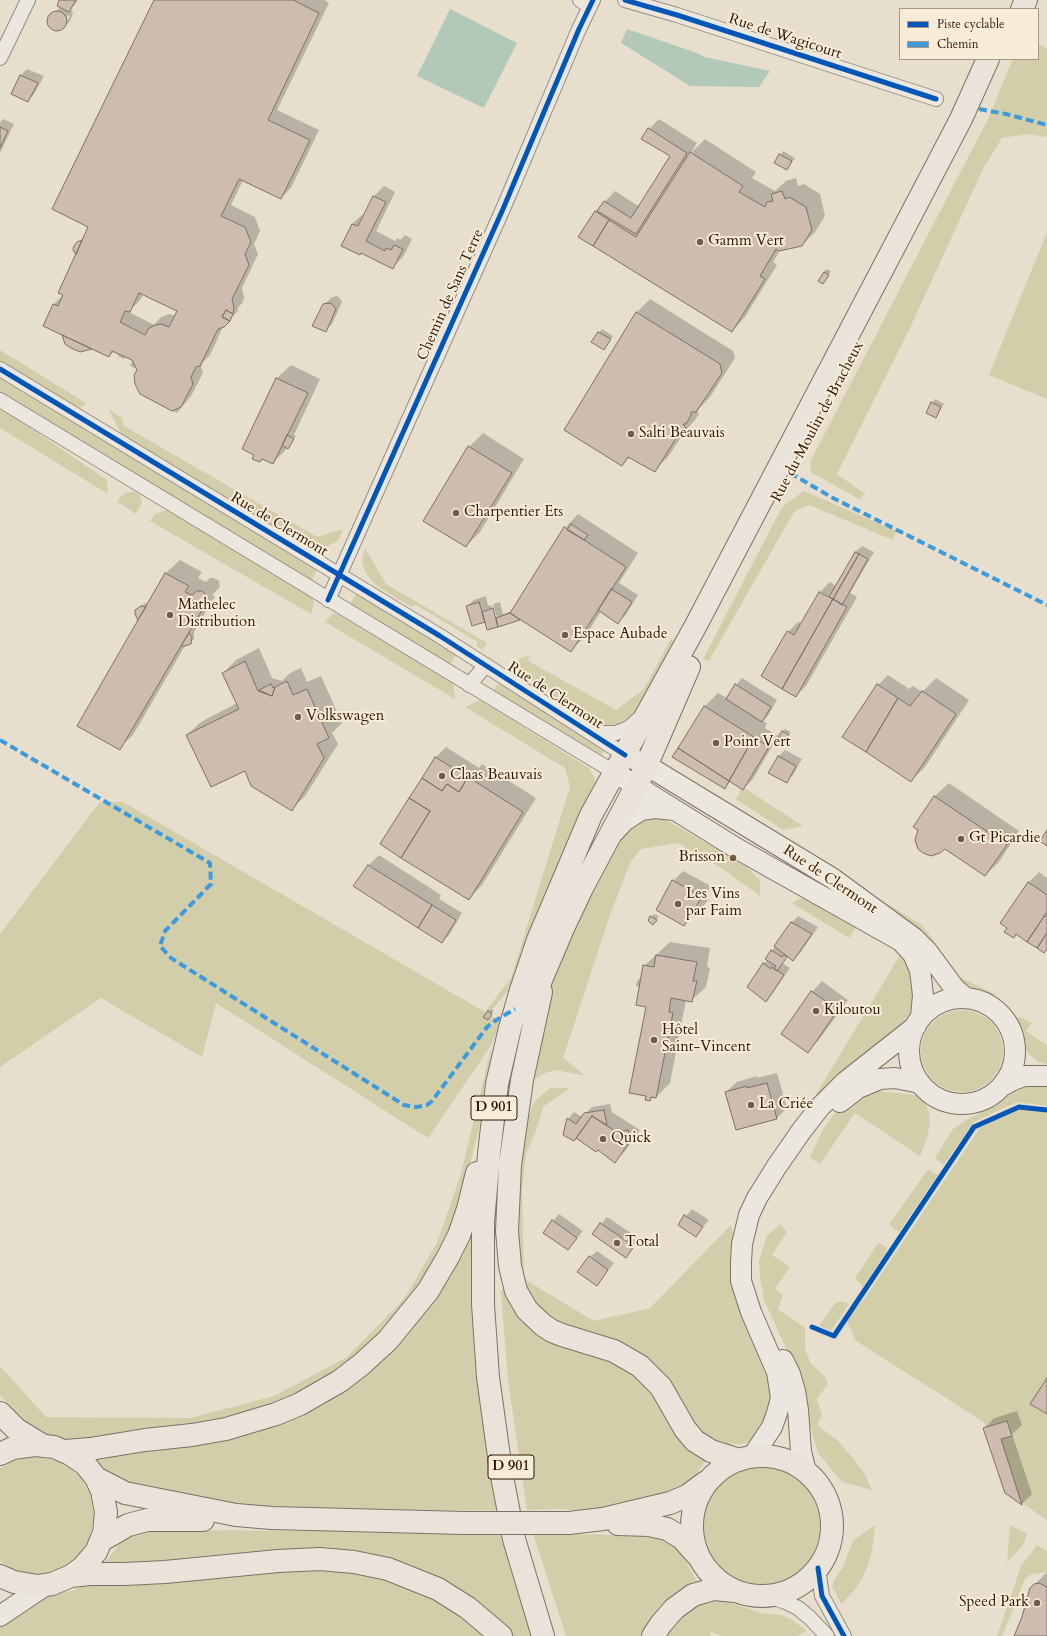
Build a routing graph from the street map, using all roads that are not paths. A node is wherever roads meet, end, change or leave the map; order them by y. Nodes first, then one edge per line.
1 (28, 0) edge
2 (625, 0) edge
3 (588, 2) edge
4 (0, 58) edge
5 (988, 60) edge
6 (1001, 60) edge
7 (936, 100) dead end
8 (0, 369) edge
9 (0, 400) edge
10 (340, 576) junction
11 (328, 600) junction
12 (486, 665) junction
13 (469, 685) junction
14 (655, 701) junction
15 (579, 725) junction
16 (619, 764) junction
17 (646, 765) junction
18 (636, 786) junction
19 (678, 812) junction
20 (609, 837) junction
21 (547, 965) junction
22 (966, 998) junction
23 (919, 1021) junction
24 (1015, 1042) junction
25 (1047, 1072) edge
26 (1047, 1076) edge
27 (920, 1083) junction
28 (497, 1084) junction
29 (1004, 1085) junction
30 (0, 1413) edge
31 (42, 1445) junction
32 (65, 1451) junction
33 (0, 1454) edge
34 (746, 1458) junction
35 (806, 1472) junction
36 (711, 1477) junction
37 (96, 1478) junction
38 (272, 1518) junction
39 (569, 1524) junction
40 (102, 1540) junction
41 (700, 1559) junction
42 (818, 1568) junction
43 (0, 1576) edge
44 (71, 1576) junction
45 (46, 1585) junction
46 (736, 1591) junction
47 (768, 1596) junction
48 (0, 1616) edge
49 (501, 1636) edge
50 (543, 1636) edge
51 (554, 1636) edge
52 (653, 1636) edge
53 (827, 1636) edge
54 (844, 1636) edge

1 - 4 street
2 - 7 street, Rue de Wagicourt
3 - 10 street, Chemin de Sans Terre
5 - 14 main road, Rue du Moulin de Bracheux
6 - 17 main road, Rue du Moulin de Bracheux
8 - 10 street, Rue de Clermont
9 - 11 street, Rue de Clermont
10 - 11 street, Chemin de Sans Terre
10 - 12 street, Rue de Clermont
11 - 13 street, Rue de Clermont
12 - 13 street
12 - 15 street, Rue de Clermont
13 - 16 street, Rue de Clermont
14 - 15 street
14 - 16 main road, Rue du Moulin de Bracheux
15 - 16 street, Rue de Clermont
16 - 17 main road, Rue de Clermont
16 - 18 main road, Rue de Clermont
16 - 28 main road, D 901
17 - 18 main road, Rue du Moulin de Bracheux
17 - 22 main road, Rue de Clermont
18 - 19 main road, Rue de Clermont
18 - 20 main road, D 901
19 - 20 main road
19 - 23 main road, Rue de Clermont
20 - 21 main road, D 901
21 - 34 main road
21 - 51 main road, D 901
22 - 23 main road
22 - 24 main road
23 - 27 main road
23 - 34 main road
24 - 25 main road
24 - 29 main road
26 - 29 main road
27 - 29 main road
27 - 35 main road
28 - 32 main road
28 - 50 main road, D 901
30 - 31 main road
31 - 32 main road
31 - 33 main road
32 - 37 main road
34 - 35 main road
34 - 36 main road
35 - 42 main road
36 - 39 main road
36 - 41 main road
37 - 38 main road
37 - 40 main road
38 - 39 main road, bridge
38 - 40 main road
39 - 41 main road
40 - 44 main road
41 - 46 main road
42 - 47 main road
42 - 54 street
43 - 45 main road
44 - 45 main road
44 - 49 main road
45 - 48 main road
46 - 47 main road
46 - 52 main road
47 - 53 street

